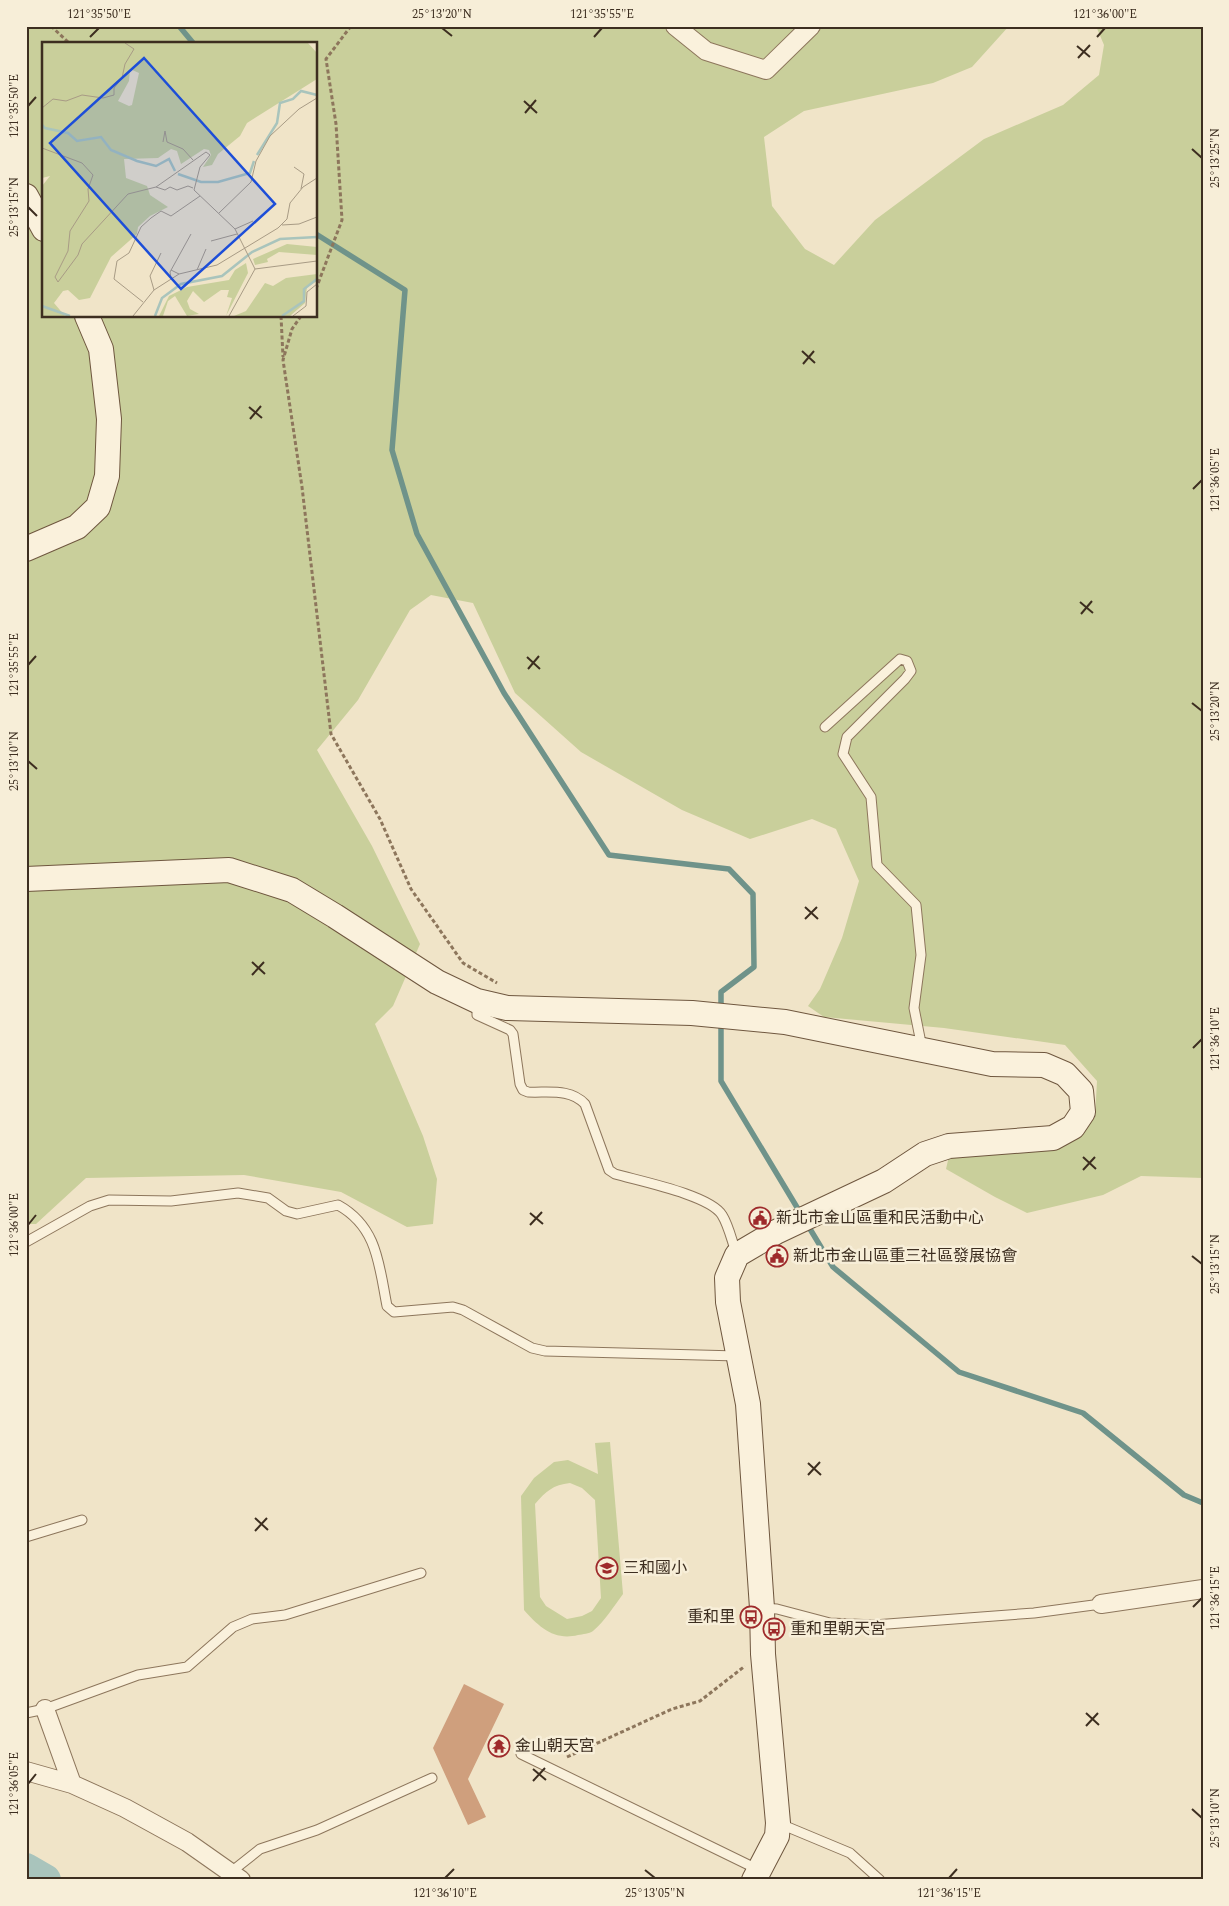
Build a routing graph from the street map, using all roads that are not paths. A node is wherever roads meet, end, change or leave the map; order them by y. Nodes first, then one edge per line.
1 (675, 26) edge
2 (811, 26) edge
3 (26, 196) edge
4 (42, 225) edge
5 (89, 318) edge
6 (26, 549) edge
7 (825, 727) dead end
8 (26, 879) edge
9 (477, 1001) junction
10 (923, 1051) junction
11 (26, 1242) edge
12 (737, 1255) junction
13 (738, 1356) junction
14 (82, 1520) dead end
15 (26, 1537) edge
16 (421, 1573) dead end
17 (1203, 1589) edge
18 (1101, 1604) joint
19 (762, 1608) junction
20 (44, 1709) junction
21 (26, 1713) edge
22 (521, 1754) dead end
23 (26, 1771) edge
24 (432, 1778) dead end
25 (72, 1784) junction
26 (778, 1823) junction
27 (757, 1875) edge
28 (236, 1876) edge
29 (880, 1880) edge

1 - 2 street
3 - 4 street
5 - 6 street
7 - 10 lane
8 - 9 street
9 - 10 street
9 - 12 lane
10 - 12 street
11 - 13 lane
12 - 13 street
13 - 19 street
14 - 15 lane
16 - 20 lane
17 - 18 street
18 - 19 lane
19 - 26 street
20 - 21 lane
20 - 25 street
22 - 27 lane
23 - 25 street
24 - 28 lane
25 - 28 street
26 - 27 street
26 - 29 lane

